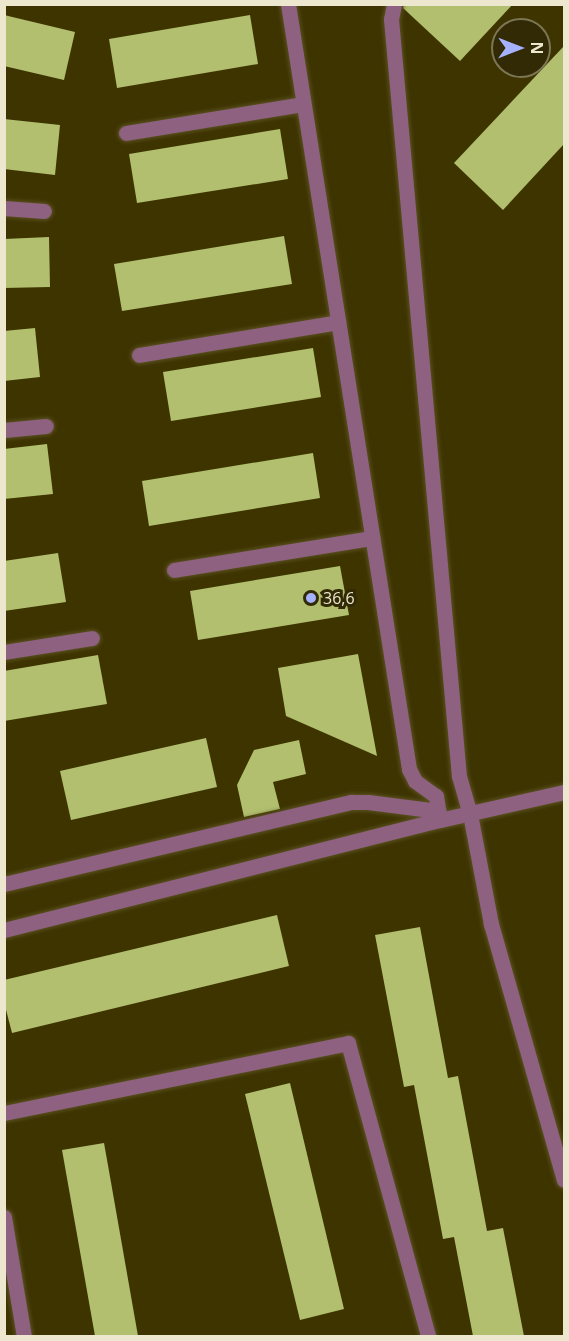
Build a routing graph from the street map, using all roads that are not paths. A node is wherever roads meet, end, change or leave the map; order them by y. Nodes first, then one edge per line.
1 (288, 4) edge
2 (394, 4) edge
3 (303, 104) junction
4 (126, 133) dead end
5 (4, 208) edge
6 (44, 211) dead end
7 (338, 322) junction
8 (139, 355) dead end
9 (46, 426) dead end
10 (4, 430) edge
11 (372, 538) junction
12 (174, 570) dead end
13 (92, 638) dead end
14 (4, 652) edge
15 (415, 781) junction
16 (564, 792) edge
17 (400, 806) junction
18 (470, 814) junction
19 (439, 815) junction
20 (4, 884) edge
21 (4, 930) edge
22 (4, 1113) edge
23 (564, 1180) edge
24 (4, 1217) edge
25 (24, 1336) edge
26 (428, 1336) edge

1 - 3 street
2 - 18 street
3 - 4 street
3 - 7 street
5 - 6 street
7 - 8 street
7 - 11 street
9 - 10 street
11 - 12 street
11 - 15 street
13 - 14 street
15 - 17 street
15 - 19 street
16 - 18 street
17 - 19 street
17 - 20 street
18 - 19 street
18 - 23 street
19 - 21 street
22 - 26 street
24 - 25 street

